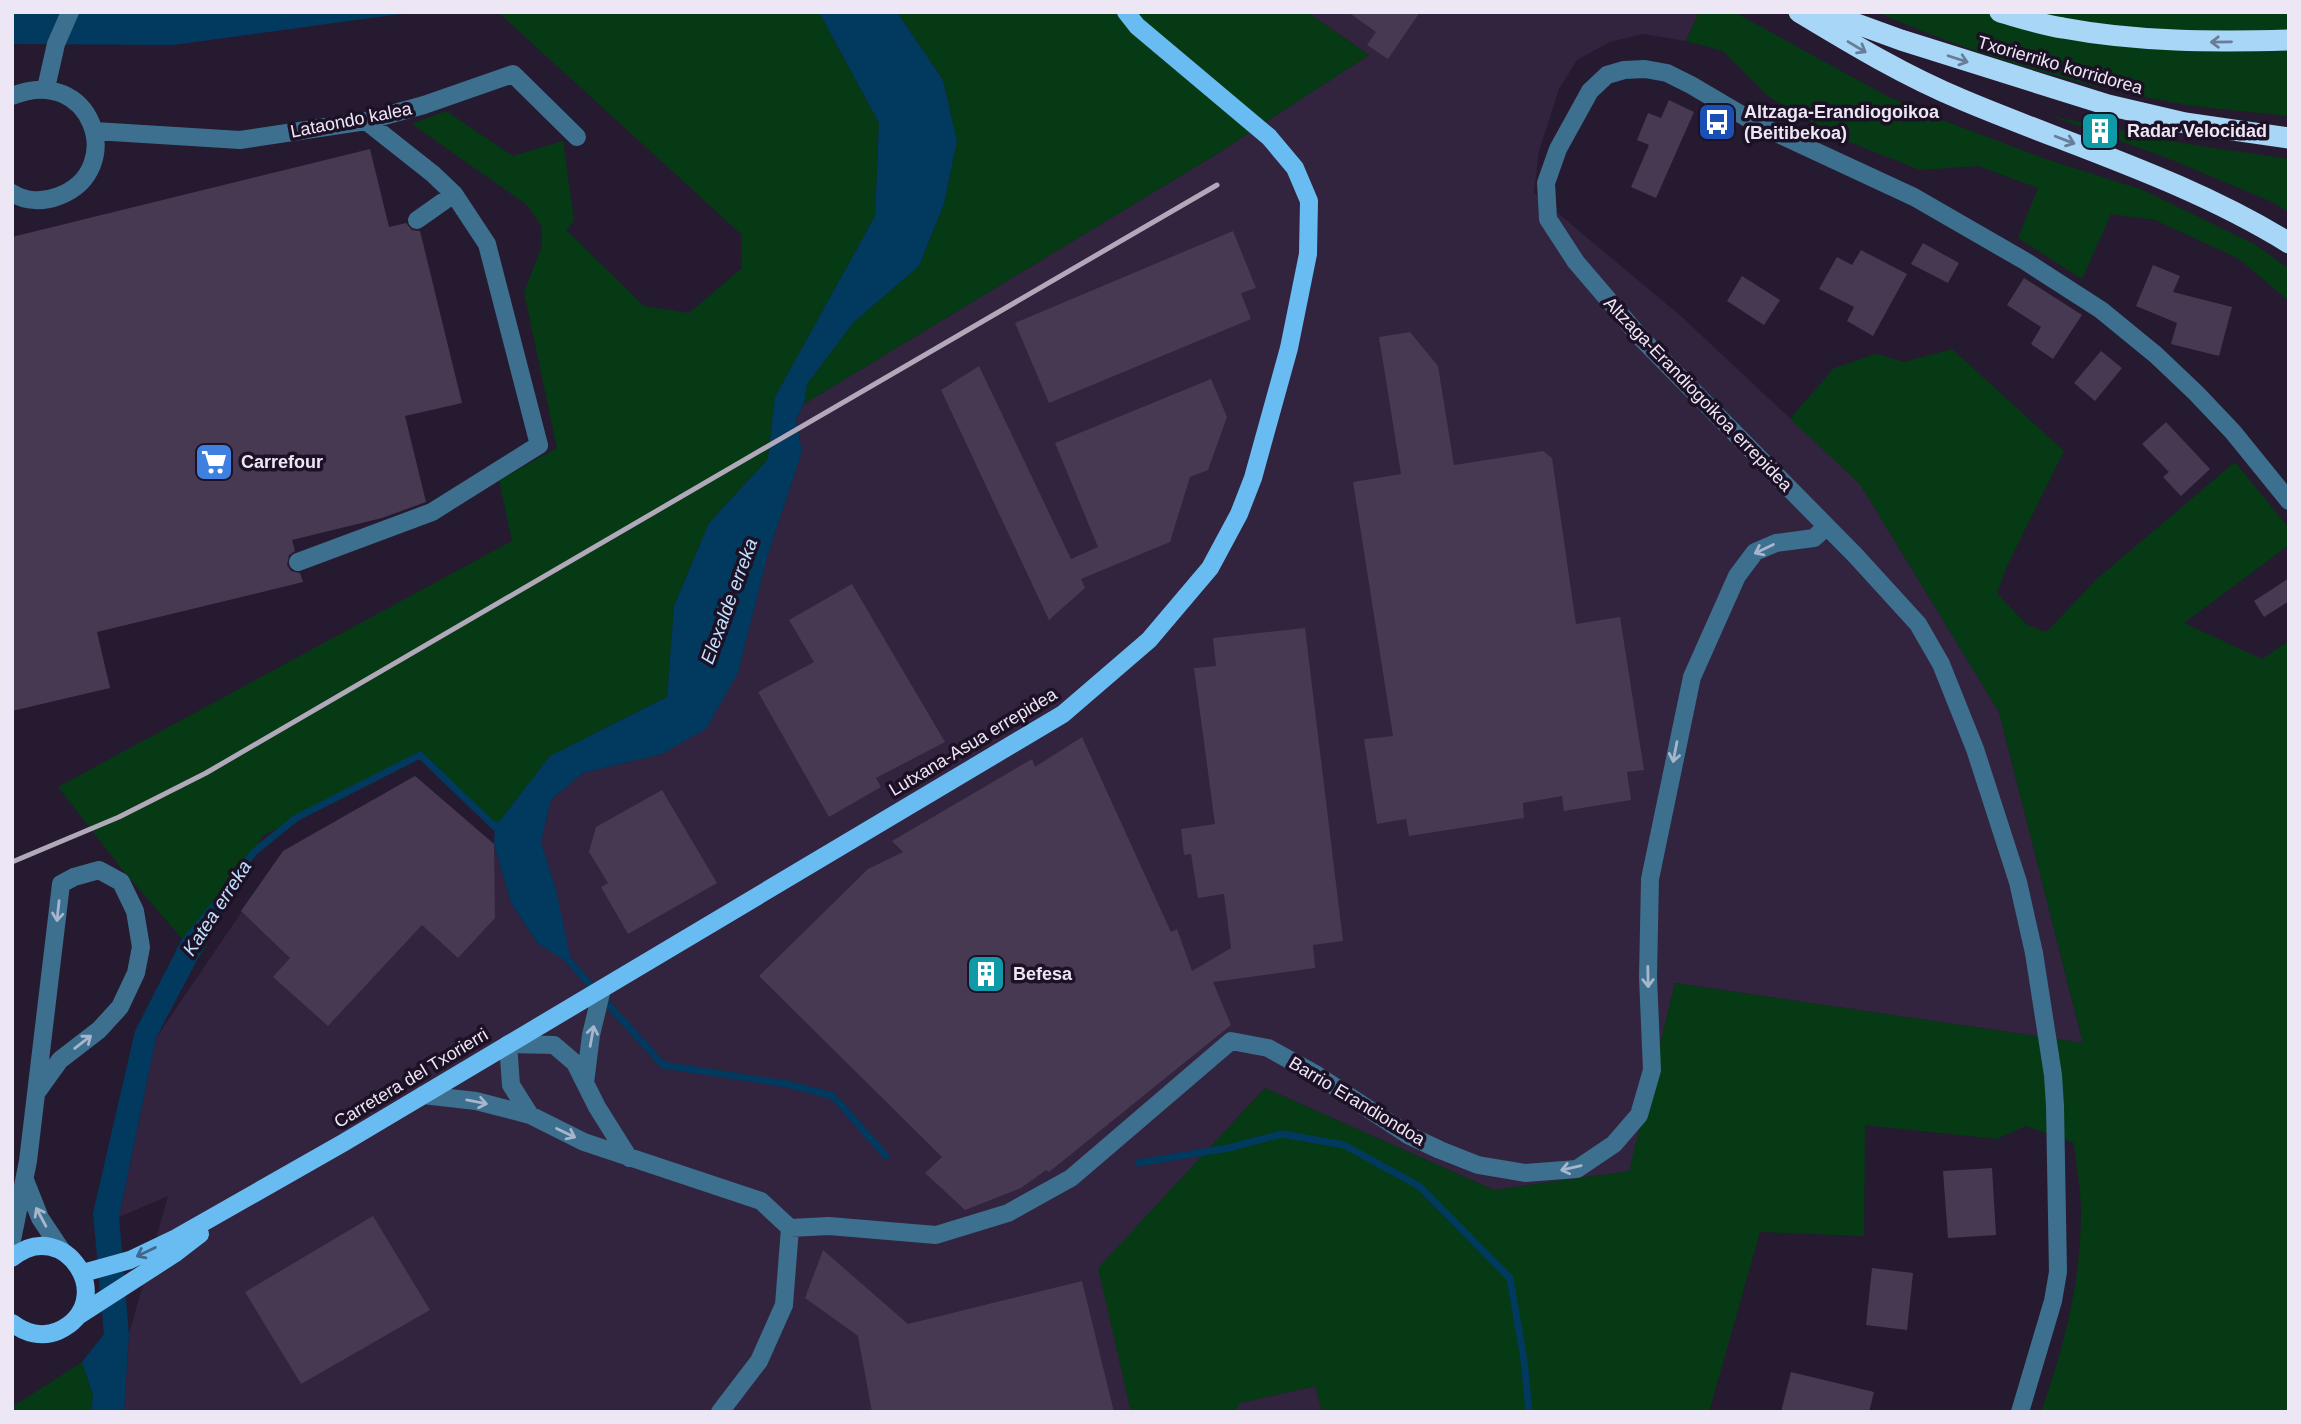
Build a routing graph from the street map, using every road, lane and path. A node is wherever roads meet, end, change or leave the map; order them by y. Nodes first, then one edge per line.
1 (70, 12) edge
2 (1126, 12) edge
3 (1799, 12) edge
4 (1824, 12) edge
5 (2000, 12) edge
6 (2289, 40) edge
7 (46, 88) junction
8 (12, 96) edge
9 (366, 121) junction
10 (95, 131) junction
11 (577, 137) dead end
12 (2289, 138) edge
13 (12, 193) edge
14 (454, 194) junction
15 (417, 220) dead end
16 (2289, 243) edge
17 (2289, 501) edge
18 (1826, 527) junction
19 (298, 562) dead end
20 (602, 989) junction
21 (508, 1044) junction
22 (585, 1083) junction
23 (37, 1092) junction
24 (423, 1095) junction
25 (530, 1115) junction
26 (629, 1158) junction
27 (25, 1180) junction
28 (242, 1200) junction
29 (790, 1228) junction
30 (12, 1240) edge
31 (62, 1251) junction
32 (12, 1258) edge
33 (83, 1273) junction
34 (78, 1316) junction
35 (12, 1323) edge
36 (39, 1335) junction
37 (12, 1342) edge
38 (720, 1412) edge
39 (2020, 1412) edge

1 - 7 street
2 - 20 main road, Lutxana-Asua errepidea
3 -> 16 highway
4 -> 12 highway, Txorierriko korridorea
6 -> 5 highway, Txorierriko korridorea
7 - 8 street
7 - 10 street
9 - 10 street, Lataondo kalea
9 - 11 street, Lataondo kalea
9 - 14 street
10 - 13 street
14 - 15 street
14 - 19 street
17 - 18 street, Altzaga-Erandiogoikoa errepidea
18 -> 29 street, Barrio Erandiondoa
18 - 39 street, Altzaga-Erandiogoikoa errepidea
20 - 21 main road, Carretera del Txorierri
22 -> 20 street
21 - 22 street
21 - 24 main road, Carretera del Txorierri
21 - 25 street
22 - 26 street
23 -> 23 street
23 - 27 street
24 -> 25 street
24 - 28 main road, Carretera del Txorierri
25 -> 26 street
26 - 29 street
27 - 30 street
31 -> 27 street
28 -> 33 main road, Carretera del Txorierri
28 - 34 main road, Carretera del Txorierri
29 - 38 street
31 - 32 main road
31 - 33 main road
33 - 34 main road
34 - 36 main road, Carretera del Txorierri
35 - 36 main road
36 - 37 main road

